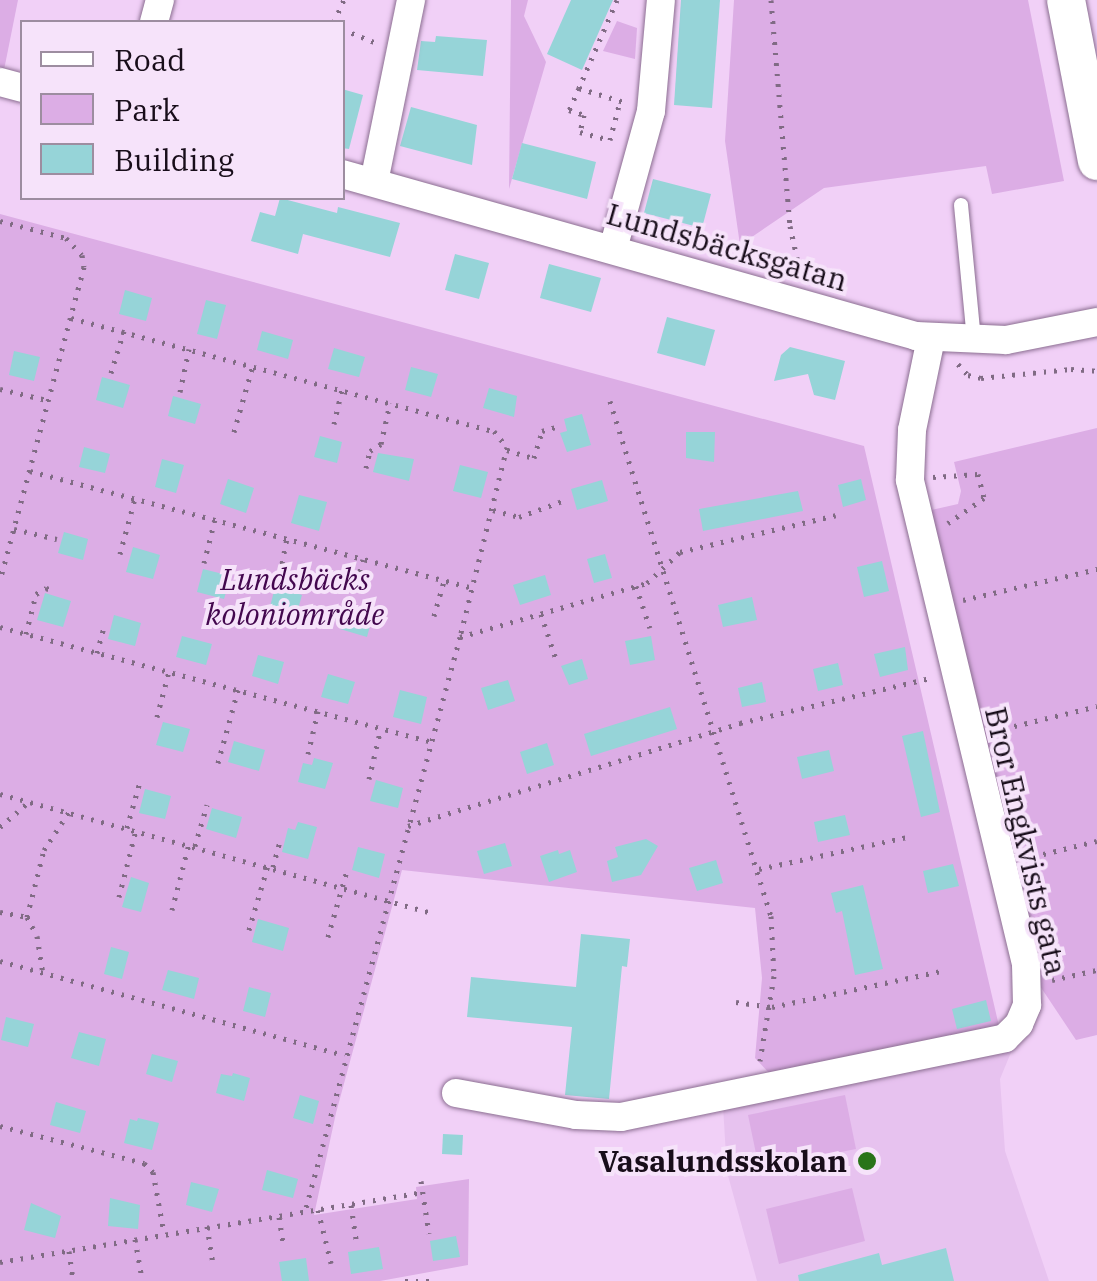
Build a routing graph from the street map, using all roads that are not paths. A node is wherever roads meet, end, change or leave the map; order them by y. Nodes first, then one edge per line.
1 (411, 0) edge
2 (661, 0) edge
3 (1066, 0) edge
4 (1097, 161) edge
5 (345, 175) edge
6 (374, 182) junction
7 (961, 204) dead end
8 (613, 249) junction
9 (1097, 322) edge
10 (954, 340) junction
11 (456, 1093) dead end

1 - 6 street
2 - 8 street
3 - 4 main road
5 - 6 street, Lundsbäcksgatan
6 - 8 street, Lundsbäcksgatan
7 - 10 lane
8 - 10 street, Lundsbäcksgatan
9 - 10 street, Lundsbäcksgatan
10 - 11 street, Bror Engkvists gata

